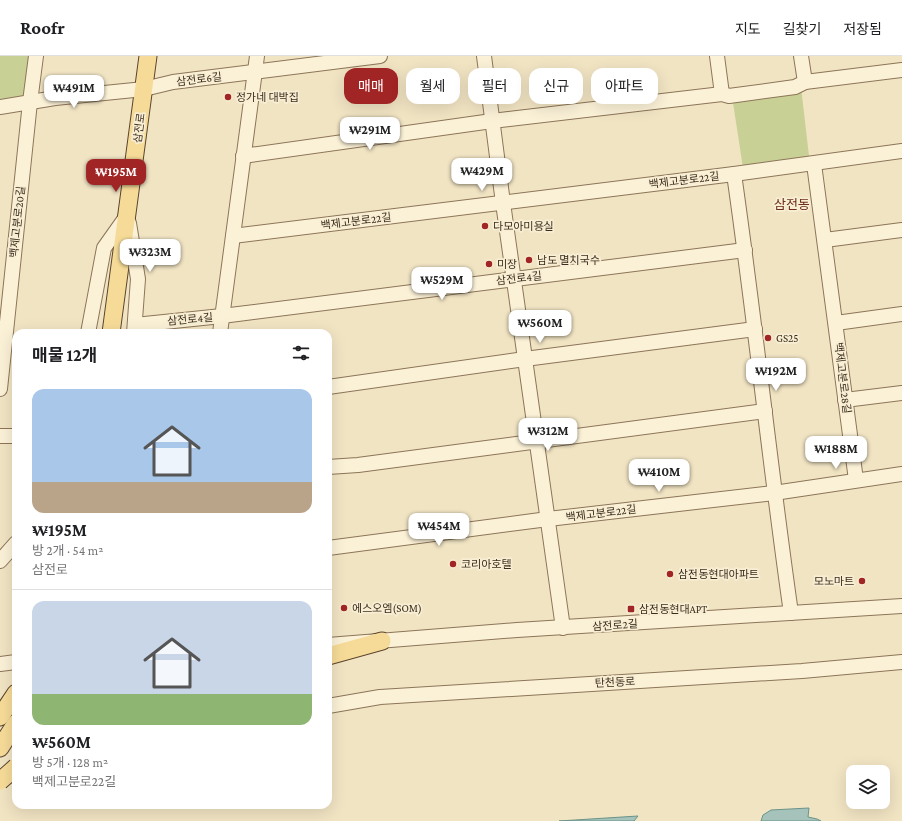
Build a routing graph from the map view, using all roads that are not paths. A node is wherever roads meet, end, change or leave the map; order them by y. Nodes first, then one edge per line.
1 (36, 56) edge
2 (148, 56) edge
3 (257, 56) edge
4 (380, 56) edge
5 (484, 56) edge
6 (717, 56) edge
7 (801, 56) edge
8 (902, 70) edge
9 (255, 72) junction
10 (805, 82) junction
11 (144, 89) junction
12 (722, 94) junction
13 (30, 102) junction
14 (0, 107) edge
15 (492, 121) junction
16 (902, 151) edge
17 (243, 156) junction
18 (814, 164) junction
19 (734, 174) junction
20 (503, 203) junction
21 (128, 215) junction
22 (902, 230) edge
23 (233, 236) junction
24 (824, 240) junction
25 (745, 250) junction
26 (514, 279) junction
27 (902, 314) edge
28 (222, 316) junction
29 (836, 323) junction
30 (89, 329) edge
31 (112, 329) edge
32 (135, 329) edge
33 (220, 329) edge
34 (755, 330) junction
35 (2, 355) edge
36 (525, 359) junction
37 (332, 386) edge
38 (0, 389) edge
39 (902, 393) edge
40 (845, 400) junction
41 (765, 411) junction
42 (0, 436) edge
43 (12, 436) edge
44 (537, 440) junction
45 (332, 466) edge
46 (902, 474) edge
47 (856, 480) junction
48 (774, 493) junction
49 (548, 519) junction
50 (332, 547) edge
51 (12, 548) edge
52 (0, 561) edge
53 (902, 606) edge
54 (791, 613) junction
55 (563, 628) junction
56 (382, 641) junction
57 (332, 645) edge
58 (332, 655) edge
59 (12, 662) edge
60 (902, 662) edge
61 (0, 664) edge
62 (12, 699) edge
63 (332, 705) edge
64 (0, 717) edge
65 (12, 730) edge
66 (0, 748) edge
67 (12, 770) edge
68 (12, 778) edge
69 (0, 780) edge

1 - 13 street, 백제고분로20길
2 - 11 main road, 삼전로
3 - 9 street
4 - 9 street, 삼전로6길
5 - 15 street
6 - 12 street
7 - 10 street
8 - 10 street
9 - 11 street, 삼전로6길
9 - 17 street, 삼전로4길
10 - 12 street
11 - 13 street
11 - 21 main road, 삼전로
12 - 15 street
13 - 14 street
13 - 35 street, 백제고분로20길
15 - 17 street
15 - 20 street
16 - 18 street
17 - 23 street, 삼전로4길
18 - 19 street
18 - 24 street, 백제고분로28길
19 - 20 street, 백제고분로22길
19 - 25 street, 백제고분로22길
20 - 23 street, 백제고분로22길
20 - 26 street
21 - 30 street
21 - 31 main road, 삼전로
21 - 32 street
22 - 24 street
23 - 28 street, 삼전로4길
24 - 29 street, 백제고분로28길
25 - 26 street, 삼전로4길
25 - 34 street, 백제고분로22길
26 - 28 street, 삼전로4길
26 - 36 street
27 - 29 street
28 - 32 street, 삼전로4길
28 - 33 street, 삼전로4길
29 - 40 street, 백제고분로28길
34 - 36 street
34 - 41 street, 백제고분로22길
35 - 38 street, 백제고분로20길
36 - 37 street
36 - 44 street
39 - 40 street
40 - 47 street, 백제고분로28길
41 - 44 street
41 - 48 street, 백제고분로22길
42 - 43 street
44 - 45 street
44 - 49 street
46 - 47 street
47 - 48 street
48 - 49 street, 백제고분로22길
48 - 54 street, 백제고분로22길
49 - 50 street, 백제고분로22길
49 - 55 street
51 - 52 street
53 - 54 street, 삼전로2길
54 - 55 street, 삼전로2길
55 - 56 street, 삼전로2길
56 - 57 street, 삼전로2길
56 - 58 main road
59 - 61 street
60 - 63 street, 탄천동로
62 - 64 main road
65 - 66 main road
67 - 69 main road, bridge
68 - 69 street

